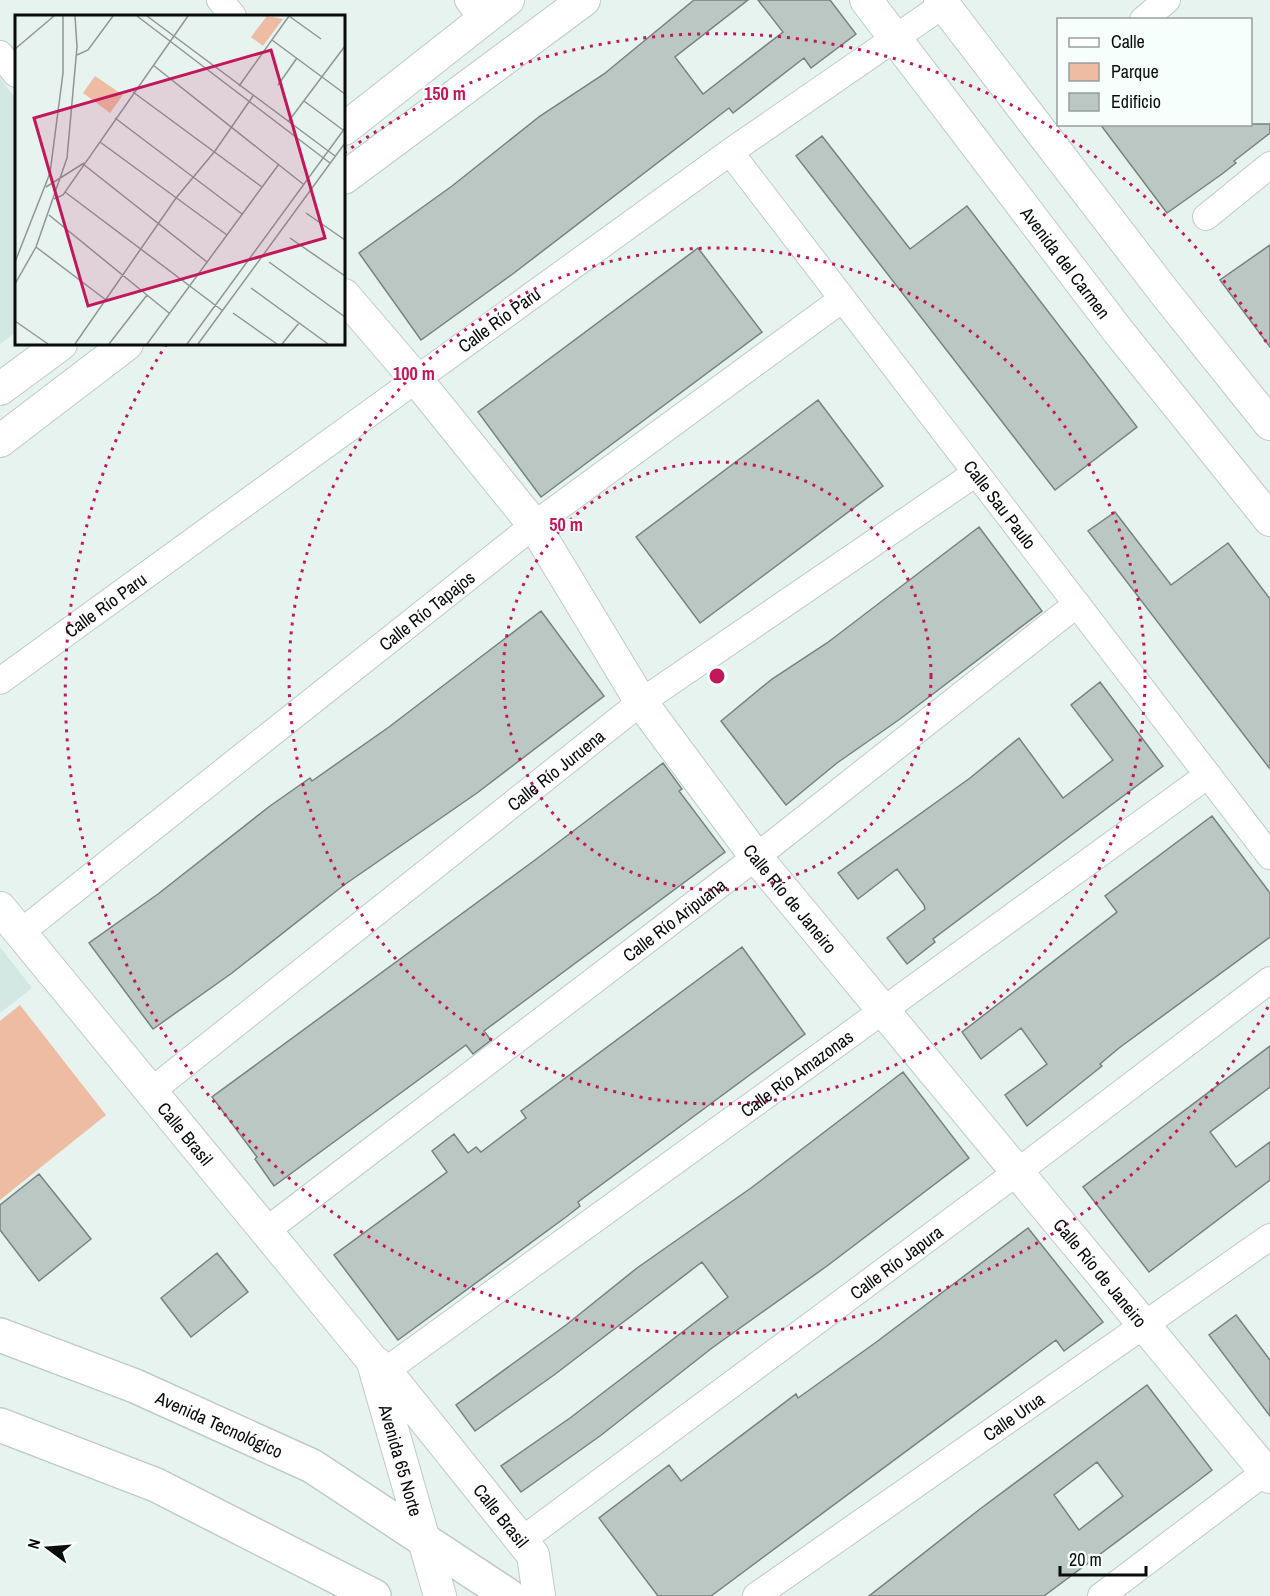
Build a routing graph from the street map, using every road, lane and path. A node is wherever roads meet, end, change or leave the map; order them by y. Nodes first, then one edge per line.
1 (220, 0) edge
2 (508, 0) edge
3 (584, 0) edge
4 (866, 0) edge
5 (1167, 0) edge
6 (942, 2) edge
7 (475, 10) edge
8 (232, 15) edge
9 (1145, 18) edge
10 (895, 36) junction
11 (0, 54) edge
12 (15, 73) edge
13 (345, 128) edge
14 (730, 152) junction
15 (1270, 165) edge
16 (345, 177) edge
17 (1206, 217) dead end
18 (345, 296) edge
19 (841, 300) junction
20 (60, 345) edge
21 (126, 345) edge
22 (416, 380) junction
23 (0, 389) edge
24 (1270, 424) edge
25 (0, 441) edge
26 (976, 473) junction
27 (1270, 520) edge
28 (534, 525) junction
29 (1077, 604) junction
30 (0, 681) edge
31 (641, 702) junction
32 (1208, 775) junction
33 (1270, 856) edge
34 (756, 857) junction
35 (0, 908) edge
36 (20, 933) junction
37 (1270, 980) edge
38 (884, 1008) junction
39 (150, 1092) junction
40 (1016, 1173) junction
41 (267, 1230) junction
42 (1270, 1237) edge
43 (1144, 1325) junction
44 (0, 1335) edge
45 (378, 1368) junction
46 (0, 1425) edge
47 (1268, 1475) edge
48 (522, 1540) junction
49 (426, 1542) junction
50 (374, 1596) edge
51 (440, 1596) edge
52 (509, 1596) edge
53 (538, 1596) edge
54 (756, 1596) edge
55 (1101, 1596) edge

1 - 8 street
2 - 7 street
3 - 16 street
4 - 10 street, Avenida del Carmen
5 - 9 street
6 - 10 street, Calle Río Paru
6 - 24 street
7 - 13 street
10 - 14 street, Calle Río Paru
10 - 27 street, Avenida del Carmen
11 - 12 street
14 - 19 street, Calle Sau Paulo
14 - 22 street, Calle Río Paru
15 - 17 street
18 - 22 street, Calle Río de Janeiro
19 - 26 street, Calle Sau Paulo
19 - 28 street, Calle Río Tapajos
20 - 23 street
21 - 25 street
22 - 28 street, Calle Río de Janeiro
22 - 30 street, Calle Río Paru
26 - 29 street, Calle Sau Paulo
26 - 31 street, Calle Río Juruena
28 - 31 street, Calle Río de Janeiro
28 - 36 street, Calle Río Tapajos
29 - 32 street, Calle Sau Paulo
29 - 34 street, Calle Río Aripuana
31 - 34 street, Calle Río de Janeiro
31 - 39 street, Calle Río Juruena
32 - 33 street, Calle Sau Paulo
32 - 38 street, Calle Río Amazonas
34 - 38 street, Calle Río de Janeiro
34 - 41 street, Calle Río Aripuana
35 - 36 street, Calle Brasil
36 - 39 street, Calle Brasil
37 - 40 street, Calle Río Japura
38 - 40 street, Calle Río de Janeiro
38 - 45 street, Calle Río Amazonas
39 - 41 street, Calle Brasil
40 - 43 street, Calle Río de Janeiro
40 - 48 street, Calle Río Japura
41 - 45 street, Calle Brasil
42 - 43 street, Calle Urua
43 - 47 street, Calle Río de Janeiro
43 - 54 street, Calle Urua
44 - 49 main road, Avenida Tecnológico
45 - 48 street, Calle Brasil
45 - 49 street, Avenida 65 Norte
46 - 50 main road
47 - 55 street
48 - 53 street, Calle Brasil
49 - 51 street, Avenida 65 Norte
49 - 52 main road

